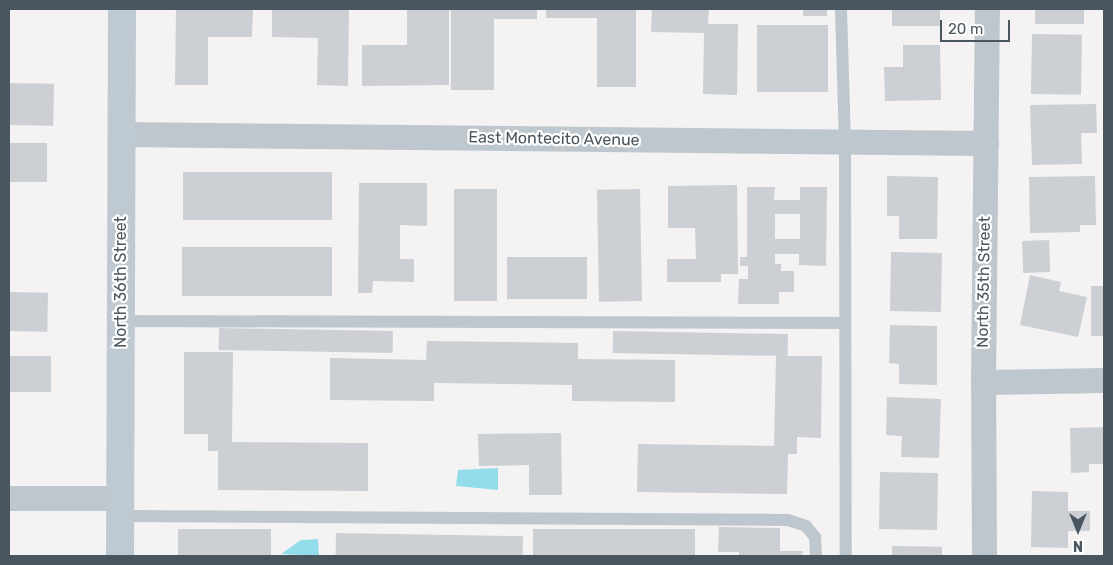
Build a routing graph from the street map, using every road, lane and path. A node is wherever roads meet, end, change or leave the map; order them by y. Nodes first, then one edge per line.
1 (122, 9) edge
2 (841, 9) edge
3 (987, 9) edge
4 (122, 134) junction
5 (845, 143) junction
6 (986, 143) junction
7 (121, 321) junction
8 (845, 323) junction
9 (1104, 380) edge
10 (983, 382) junction
11 (9, 498) edge
12 (120, 507) junction
13 (120, 556) edge
14 (816, 556) edge
15 (846, 556) edge
16 (984, 556) edge

1 - 4 main road, North 36th Street
2 - 5 lane
3 - 6 street, North 35th Street
4 - 5 street, East Montecito Avenue
4 - 7 main road, North 36th Street
5 - 6 street, East Montecito Avenue
5 - 8 lane
6 - 10 street, North 35th Street
7 - 8 lane
7 - 12 main road, North 36th Street
8 - 15 lane
9 - 10 street
10 - 16 street, North 35th Street
11 - 12 street
12 - 13 main road, North 36th Street
12 - 14 lane

